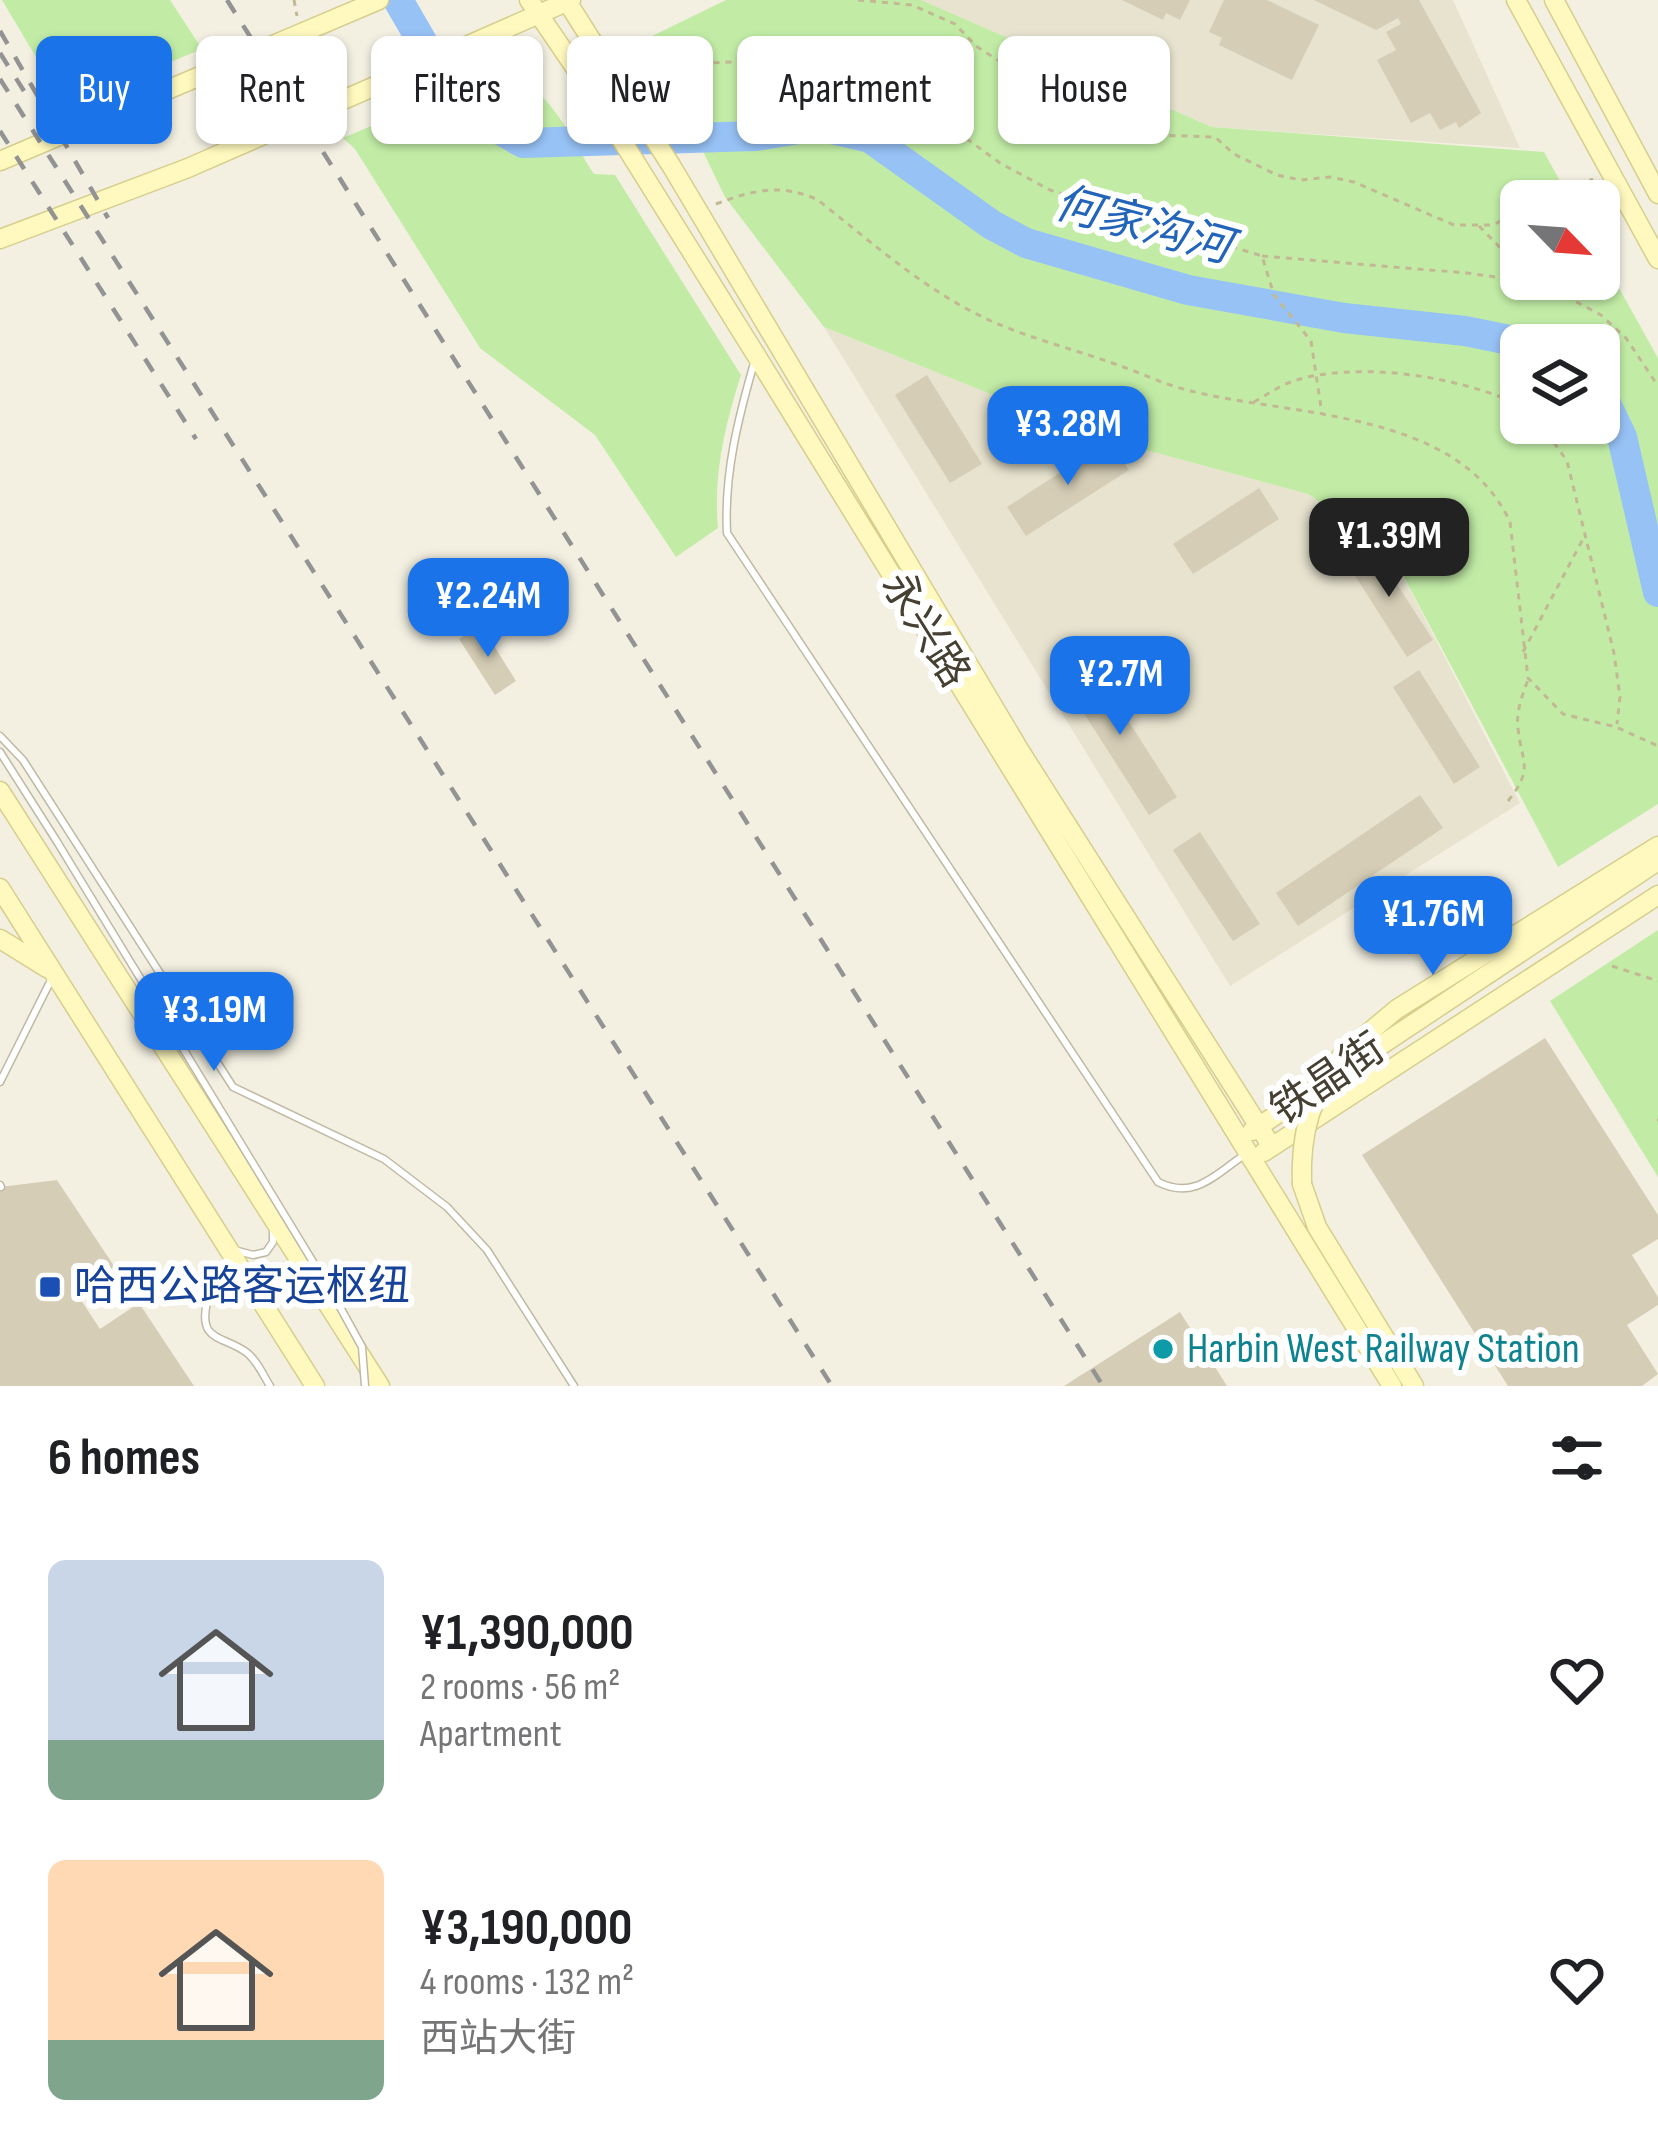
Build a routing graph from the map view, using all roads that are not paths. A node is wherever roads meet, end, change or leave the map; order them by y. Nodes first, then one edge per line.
1 (379, 0) edge
2 (568, 0) edge
3 (1516, 0) edge
4 (1554, 0) edge
5 (534, 8) edge
6 (0, 161) edge
7 (1658, 194) edge
8 (0, 239) edge
9 (1658, 259) edge
10 (756, 355) junction
11 (0, 736) edge
12 (0, 752) edge
13 (0, 791) edge
14 (1658, 846) edge
15 (1658, 861) edge
16 (0, 888) edge
17 (1658, 895) edge
18 (0, 939) edge
19 (54, 973) junction
20 (0, 1082) edge
21 (1259, 1127) junction
22 (1272, 1148) junction
23 (1245, 1152) junction
24 (274, 1216) junction
25 (229, 1249) junction
26 (262, 1303) junction
27 (270, 1386) edge
28 (315, 1386) edge
29 (365, 1386) edge
30 (380, 1386) edge
31 (574, 1386) edge
32 (1392, 1386) edge
33 (1414, 1386) edge

1 - 6 main road
2 - 5 main road
2 - 21 main road, 永兴路
3 - 9 main road
4 - 7 main road
5 - 8 main road
5 - 10 main road, 永兴路
10 - 23 main road, 永兴路
10 - 23 lane
11 - 31 lane
12 - 29 lane, bridge
13 - 24 main road
14 - 33 main road, bridge
15 - 21 main road, 铁晶街
16 - 19 main road
17 - 22 main road, 铁晶街
18 - 19 main road
19 - 20 lane
19 - 25 main road
21 - 22 main road, 永兴路
21 - 23 main road, 铁晶街
22 - 23 main road, 铁晶街
23 - 32 main road, 永兴路
24 - 25 lane
24 - 30 main road
25 - 26 main road
26 - 27 lane
26 - 28 main road

